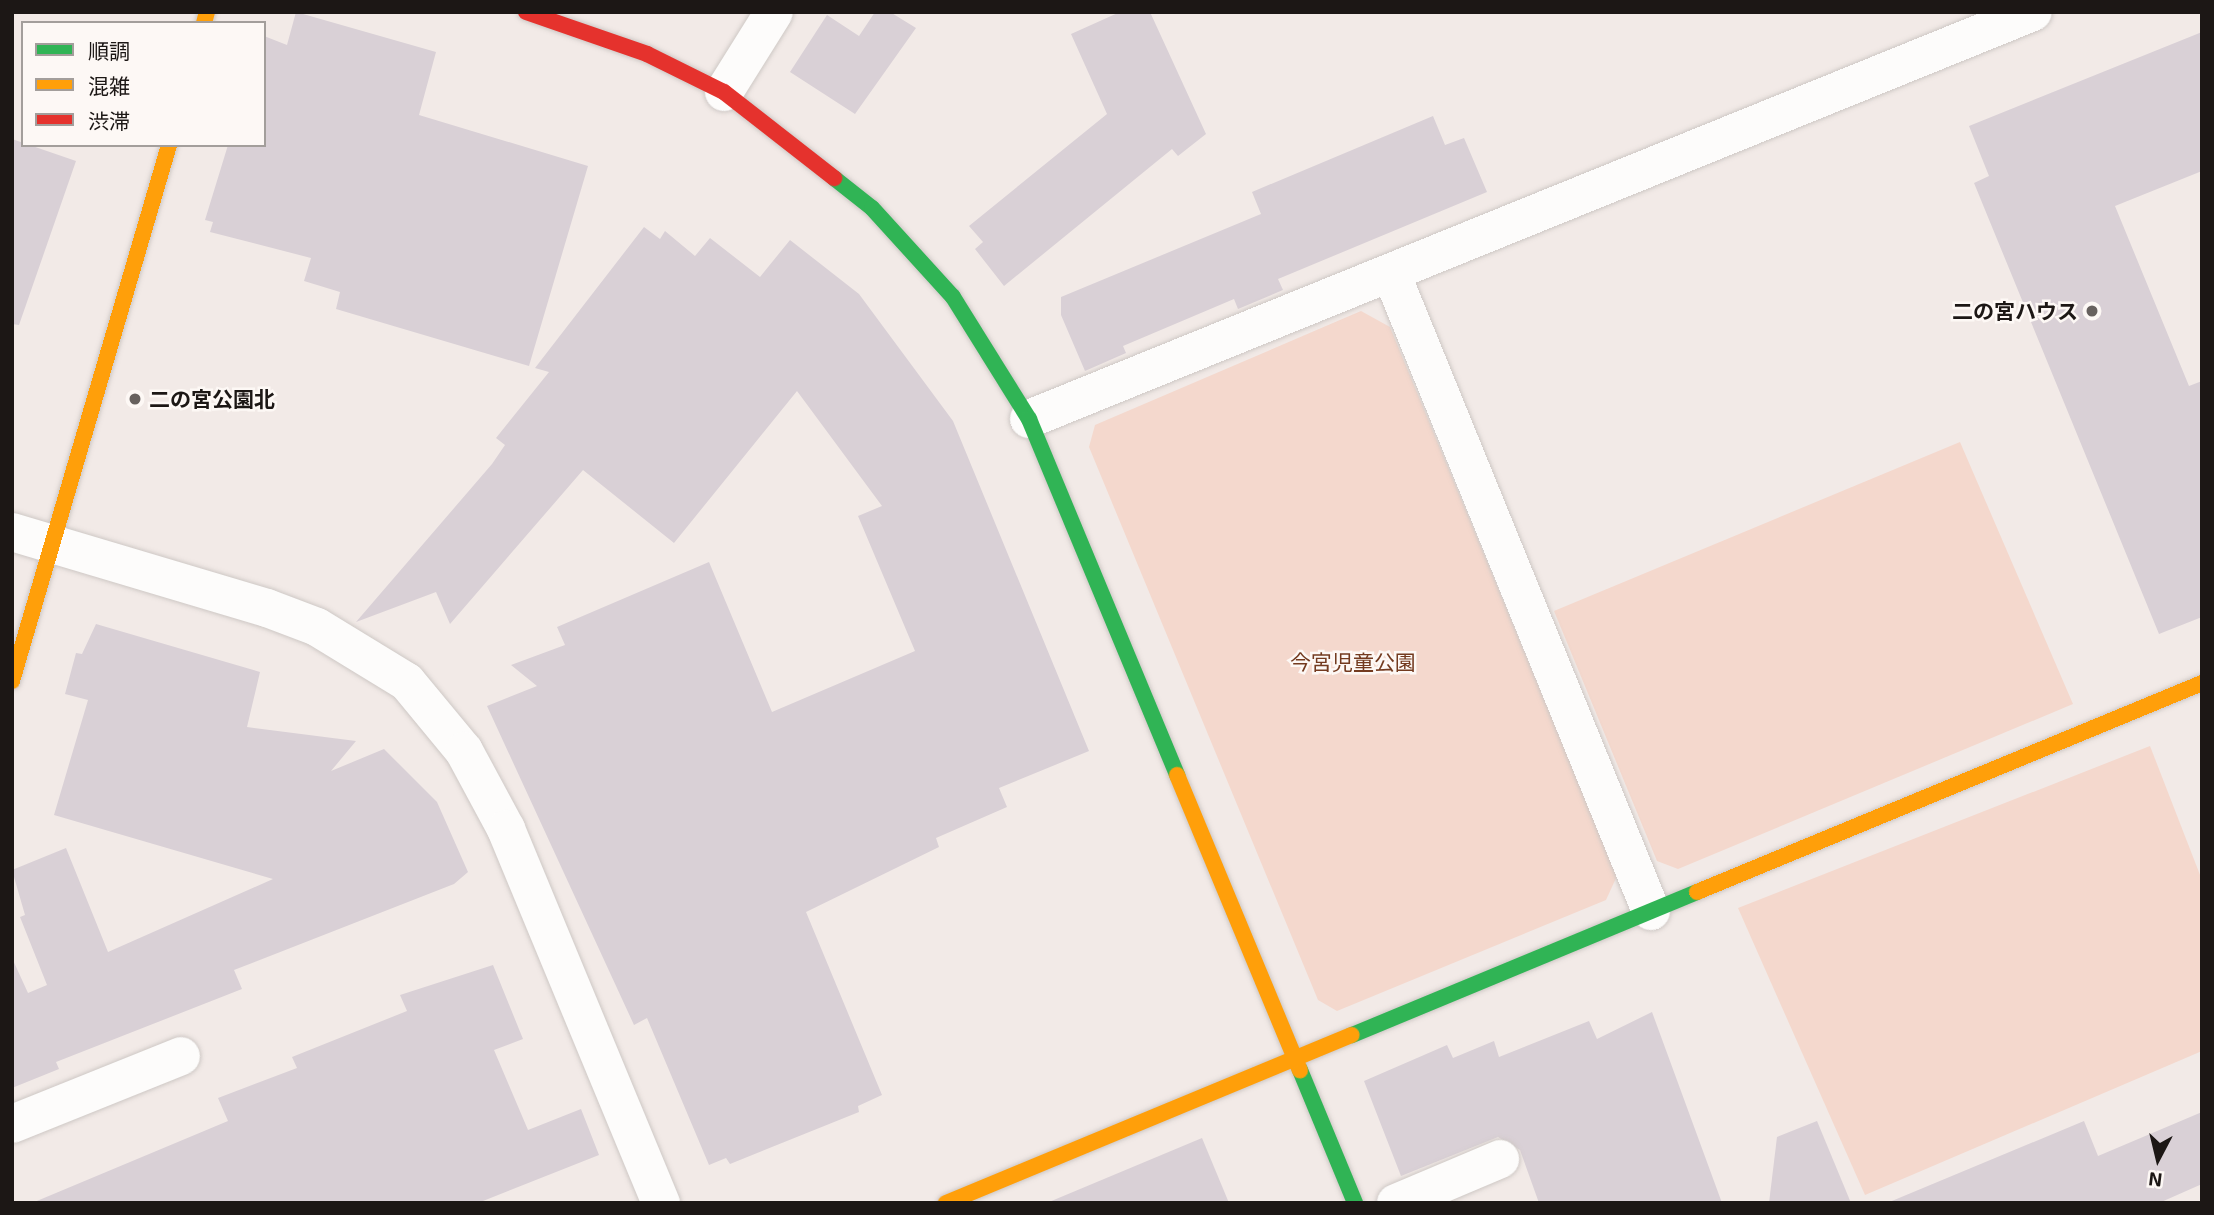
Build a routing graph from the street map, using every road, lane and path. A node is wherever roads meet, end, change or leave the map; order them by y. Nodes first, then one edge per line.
1 (526, 12) edge
2 (774, 12) edge
3 (2033, 12) edge
4 (724, 92) junction
5 (168, 147) edge
6 (1391, 273) junction
7 (1029, 419) junction
8 (12, 532) edge
9 (52, 543) junction
10 (12, 681) edge
11 (2202, 683) edge
12 (1651, 911) junction
13 (180, 1056) dead end
14 (1294, 1059) junction
15 (12, 1124) edge
16 (1500, 1158) dead end
17 (661, 1203) edge
18 (946, 1203) edge
19 (1354, 1203) edge
20 (1396, 1203) edge

1 - 4 street
2 - 4 street
3 - 6 street
4 - 7 street
5 - 9 street
6 - 7 street
6 - 12 street
7 - 14 street
8 - 9 street
9 - 10 street
9 - 17 street
11 - 12 street
12 - 14 street
13 - 15 street
14 - 18 street
14 - 19 street
16 - 20 street

